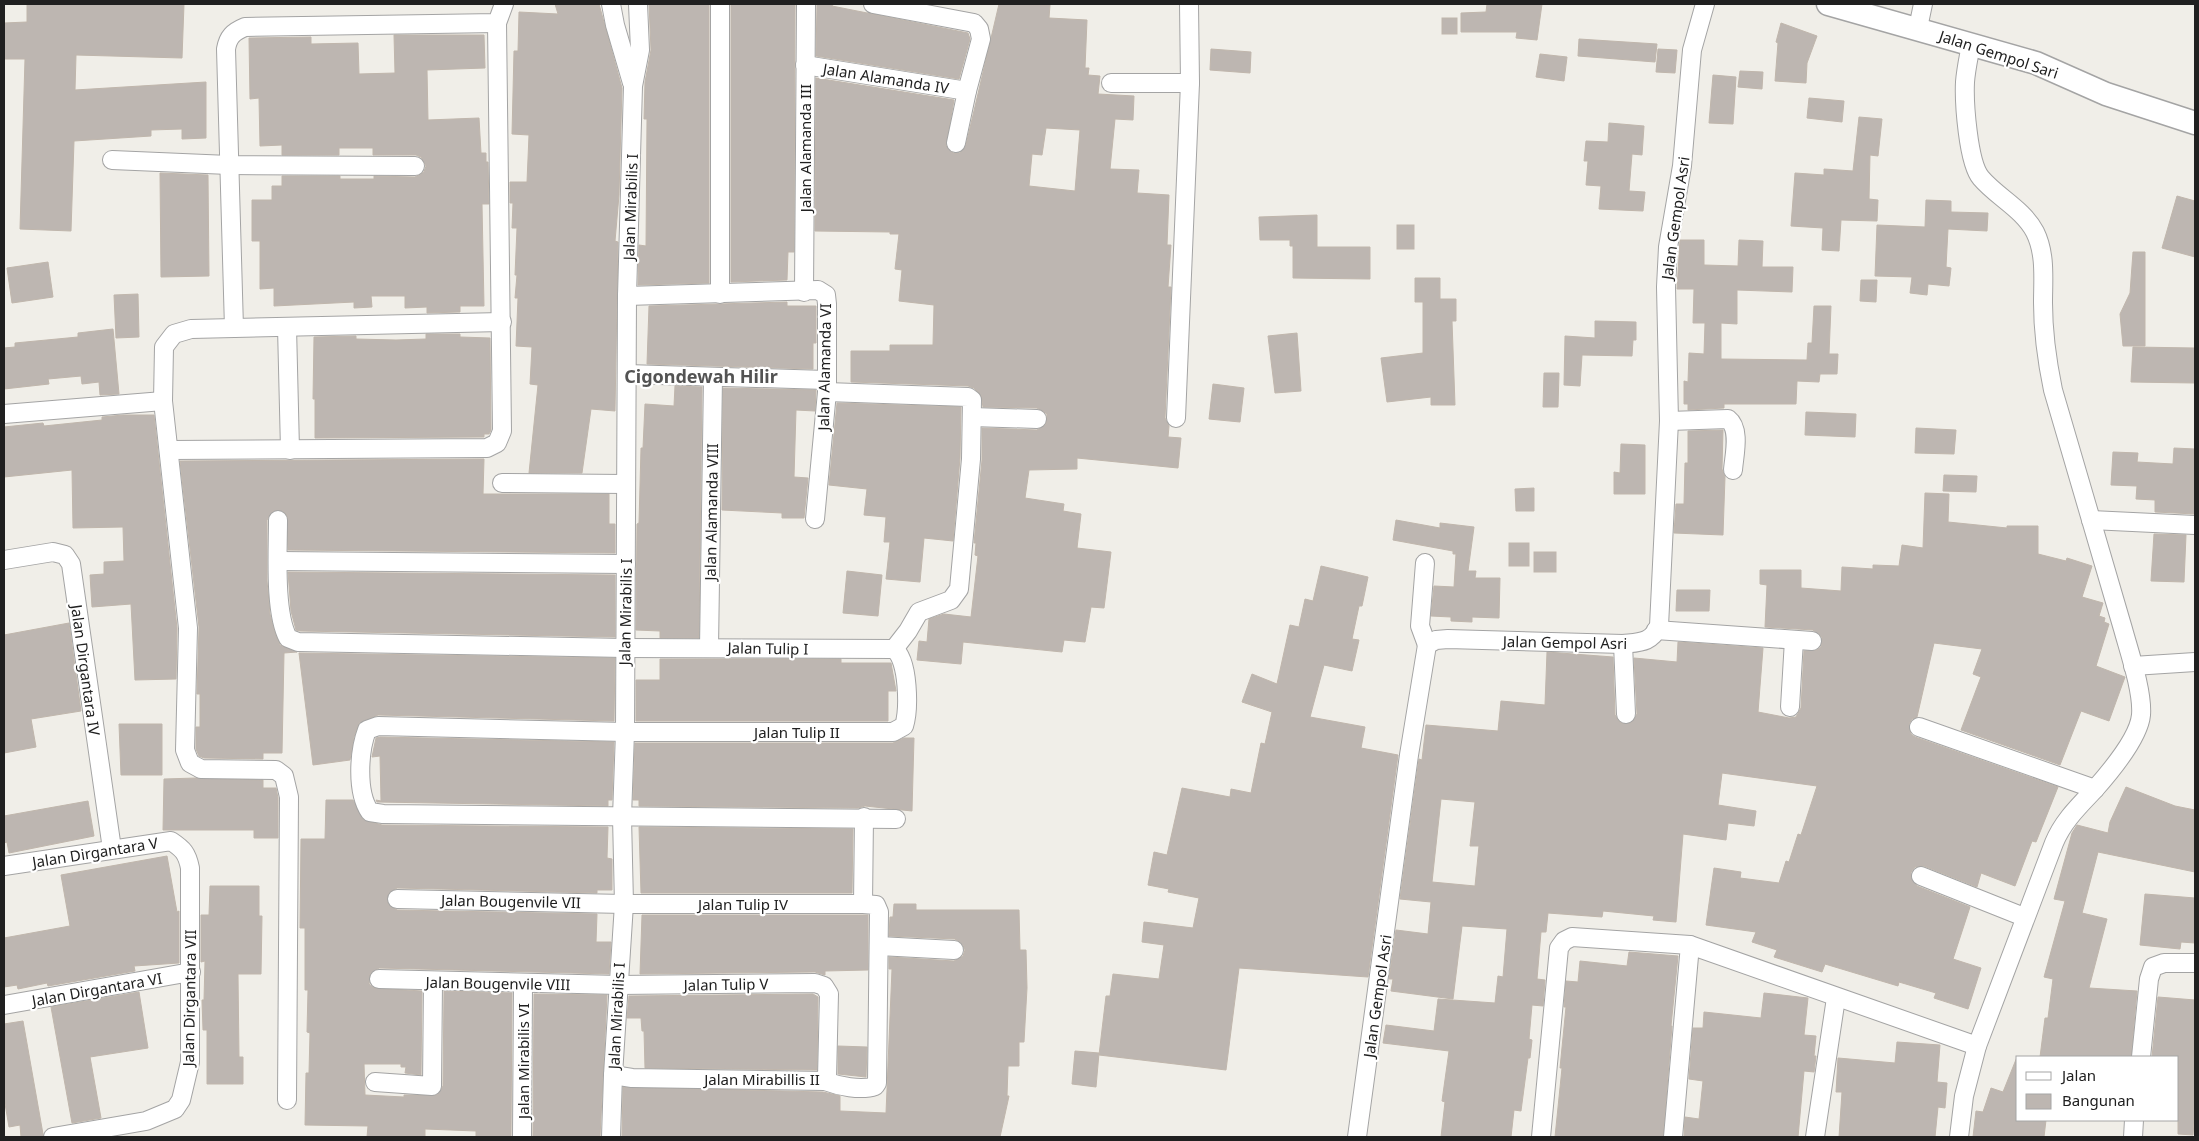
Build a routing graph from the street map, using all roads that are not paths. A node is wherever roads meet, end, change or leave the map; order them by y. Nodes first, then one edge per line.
1 (504, 4) edge
2 (611, 4) edge
3 (638, 4) edge
4 (720, 4) edge
5 (806, 4) edge
6 (873, 4) edge
7 (1189, 4) edge
8 (1705, 4) edge
9 (1828, 4) edge
10 (1923, 4) edge
11 (497, 22) junction
12 (1918, 28) junction
13 (1971, 44) junction
14 (806, 65) junction
15 (1190, 83) junction
16 (1111, 84) dead end
17 (633, 86) junction
18 (967, 92) junction
19 (2195, 123) edge
20 (956, 143) dead end
21 (112, 160) dead end
22 (229, 165) junction
23 (415, 166) dead end
24 (804, 292) junction
25 (720, 294) junction
26 (627, 296) junction
27 (502, 322) junction
28 (287, 327) junction
29 (234, 328) junction
30 (627, 374) junction
31 (713, 377) junction
32 (826, 386) junction
33 (164, 402) junction
34 (4, 414) edge
35 (972, 417) junction
36 (1176, 418) dead end
37 (1037, 419) dead end
38 (1669, 421) junction
39 (169, 450) junction
40 (290, 450) junction
41 (1733, 470) dead end
42 (502, 483) dead end
43 (626, 484) junction
44 (815, 519) dead end
45 (278, 520) dead end
46 (2091, 520) junction
47 (2195, 525) edge
48 (4, 560) edge
49 (278, 561) junction
50 (1425, 563) dead end
51 (626, 564) junction
52 (1656, 630) junction
53 (1794, 640) junction
54 (1812, 641) dead end
55 (1623, 644) junction
56 (1427, 645) junction
57 (624, 648) junction
58 (709, 648) junction
59 (899, 656) junction
60 (2195, 662) edge
61 (2133, 666) junction
62 (1790, 707) dead end
63 (1626, 714) dead end
64 (1919, 727) dead end
65 (625, 732) junction
66 (2095, 789) junction
67 (622, 817) junction
68 (864, 817) junction
69 (896, 819) dead end
70 (112, 849) junction
71 (184, 849) joint
72 (4, 866) edge
73 (1921, 876) dead end
74 (398, 898) dead end
75 (624, 904) junction
76 (862, 904) junction
77 (2024, 917) junction
78 (879, 946) junction
79 (1690, 946) junction
80 (954, 950) dead end
81 (2195, 963) edge
82 (190, 972) junction
83 (379, 979) dead end
84 (433, 982) junction
85 (523, 984) junction
86 (618, 985) junction
87 (829, 994) joint
88 (1836, 998) junction
89 (4, 1005) edge
90 (1977, 1046) junction
91 (2141, 1056) edge
92 (613, 1075) junction
93 (824, 1081) junction
94 (375, 1082) dead end
95 (286, 1100) dead end
96 (2134, 1121) edge
97 (53, 1137) edge
98 (522, 1137) edge
99 (611, 1137) edge
100 (1357, 1137) edge
101 (1541, 1137) edge
102 (1673, 1137) edge
103 (1816, 1137) edge
104 (1959, 1137) edge
105 (2133, 1137) edge

1 - 11 street
2 - 17 street, Jalan Mirabilis I
3 - 17 street, Jalan Mirabilis I
4 - 25 street
5 - 14 street, Jalan Alamanda III
6 - 18 street
7 - 15 street
8 - 38 street, Jalan Gempol Asri
9 - 12 street, Jalan Gempol Sari
10 - 12 street
11 - 22 street
11 - 27 street
12 - 13 street, Jalan Gempol Sari
13 - 19 street, Jalan Gempol Sari
13 - 46 street
14 - 18 street, Jalan Alamanda IV
14 - 24 street, Jalan Alamanda III
15 - 16 street
15 - 36 street
17 - 26 street, Jalan Mirabilis I
18 - 20 street
21 - 22 street
22 - 23 street
22 - 29 street
24 - 25 street, Jalan Alamanda VI
24 - 32 street, Jalan Alamanda VI
25 - 26 street, Jalan Alamanda VI
26 - 30 street, Jalan Mirabilis I
27 - 28 street
27 - 40 street
28 - 29 street
28 - 40 street
29 - 33 street
30 - 31 street
30 - 43 street, Jalan Mirabilis I
31 - 32 street
31 - 58 street, Jalan Alamanda VIII
32 - 35 street
32 - 44 street, Jalan Alamanda VI
33 - 34 street
33 - 39 street
35 - 37 street
35 - 59 street
38 - 41 street
38 - 52 street, Jalan Gempol Asri
39 - 40 street
39 - 95 street
42 - 43 street
43 - 51 street, Jalan Mirabilis I
45 - 49 street, Jalan Tulip I
46 - 47 street
46 - 61 street
48 - 70 street, Jalan Dirgantara IV
49 - 51 street
49 - 57 street, Jalan Tulip I
50 - 56 street
51 - 57 street, Jalan Mirabilis I
52 - 53 street
52 - 55 street, Jalan Gempol Asri
53 - 54 street
53 - 62 street
55 - 56 street, Jalan Gempol Asri
55 - 63 street
56 - 100 street, Jalan Gempol Asri
57 - 58 street, Jalan Tulip I
57 - 65 street, Jalan Mirabilis I
58 - 59 street, Jalan Tulip I
59 - 65 street, Jalan Tulip II
60 - 61 street
61 - 66 street
64 - 66 street
65 - 67 street, Jalan Mirabilis I
65 - 67 street, Jalan Tulip II
66 - 77 street
67 - 68 street
67 - 75 street, Jalan Mirabilis I
68 - 69 street
68 - 76 street
70 - 71 street, Jalan Dirgantara V
70 - 72 street, Jalan Dirgantara V
71 - 82 street, Jalan Dirgantara VII
73 - 77 street
74 - 75 street, Jalan Bougenvile VII
75 - 76 street, Jalan Tulip IV
75 - 86 street, Jalan Mirabilis I
76 - 78 street
77 - 90 street
78 - 80 street
78 - 93 street
79 - 88 street
79 - 101 street
79 - 102 street
81 - 91 street
82 - 89 street, Jalan Dirgantara VI
82 - 97 street, Jalan Dirgantara VII
83 - 84 street, Jalan Bougenvile VIII
84 - 85 street, Jalan Bougenvile VIII
84 - 94 street
85 - 86 street, Jalan Bougenvile VIII
85 - 98 street, Jalan Mirabilis VI
86 - 87 street, Jalan Tulip V
86 - 92 street, Jalan Mirabilis I
87 - 93 street, Jalan Mirabillis II
88 - 90 street
88 - 103 street
90 - 104 street
92 - 93 street, Jalan Mirabillis II
92 - 99 street, Jalan Mirabilis I
96 - 105 street

